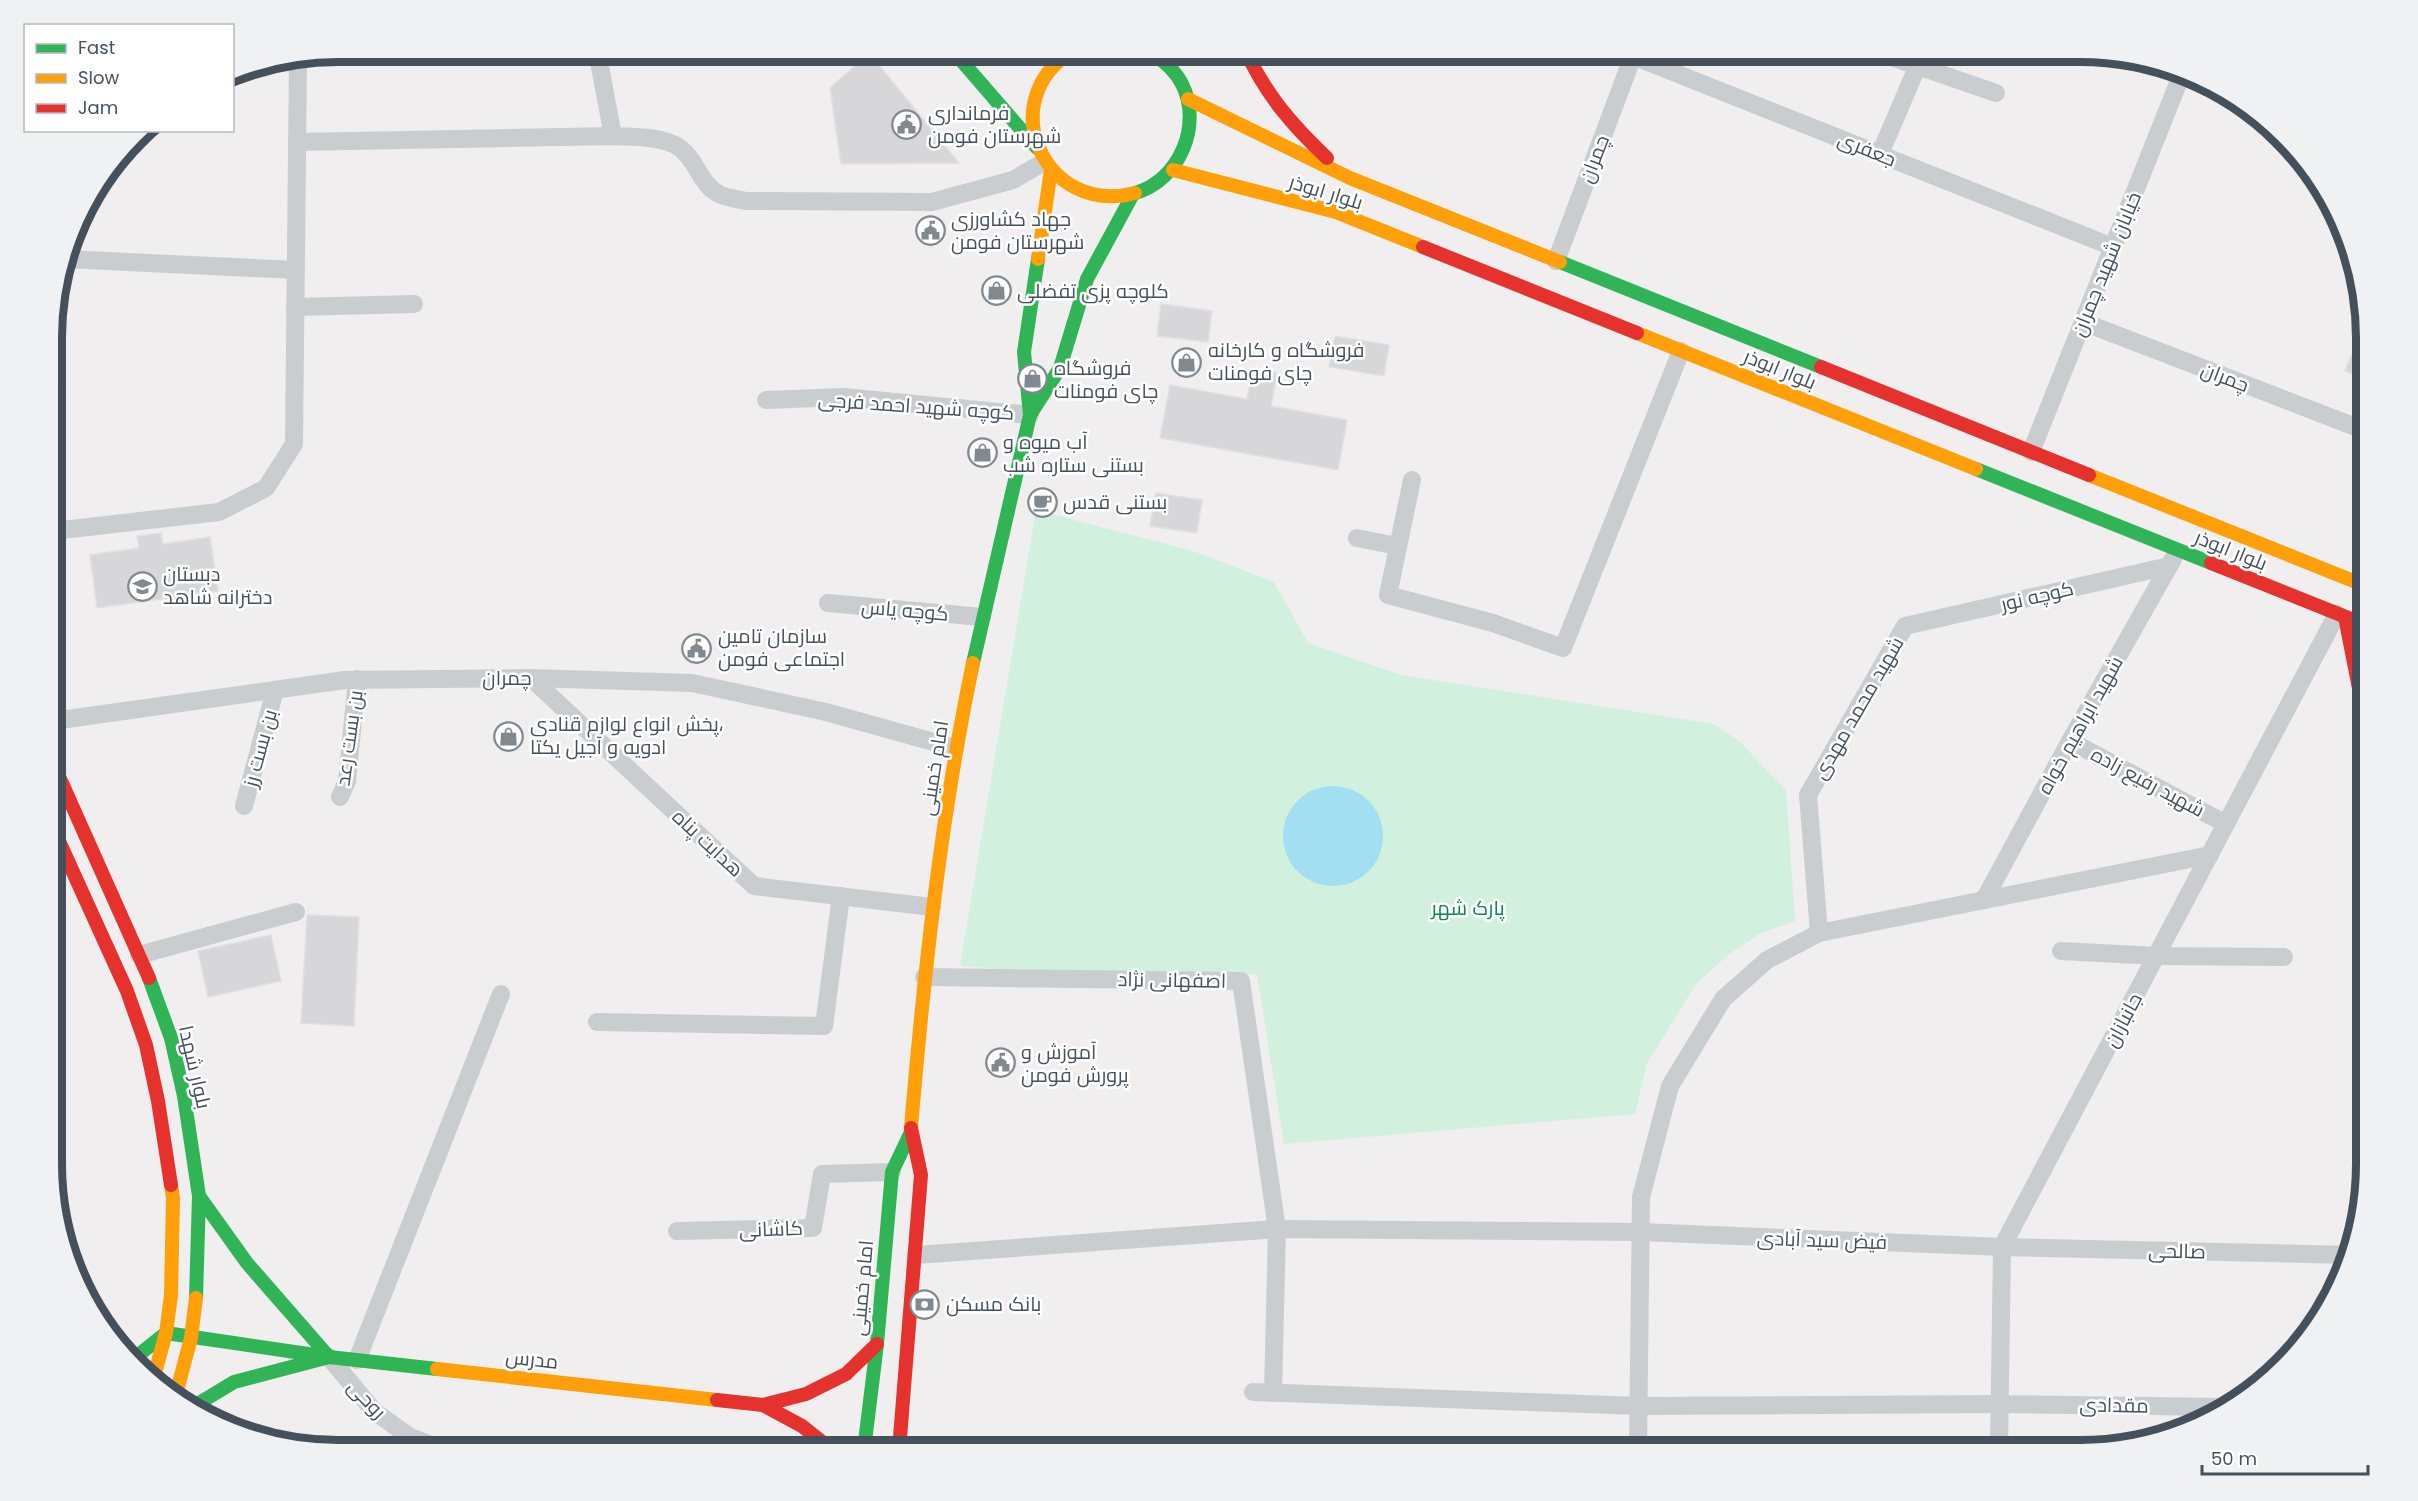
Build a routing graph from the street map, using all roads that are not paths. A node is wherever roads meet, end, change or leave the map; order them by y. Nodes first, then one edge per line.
1 (599, 62) edge
2 (962, 62) edge
3 (1057, 62) edge
4 (1166, 62) edge
5 (1250, 62) edge
6 (1624, 62) edge
7 (1650, 62) edge
8 (1920, 62) edge
9 (1928, 62) edge
10 (298, 65) edge
11 (2180, 80) edge
12 (1996, 93) dead end
13 (1188, 99) junction
14 (613, 135) junction
15 (297, 142) junction
16 (1880, 154) junction
17 (1045, 160) junction
18 (1173, 170) junction
19 (1350, 178) junction
20 (1132, 196) junction
21 (2113, 248) junction
22 (73, 259) edge
23 (1556, 261) junction
24 (295, 270) junction
25 (414, 304) dead end
26 (295, 307) junction
27 (2083, 322) junction
28 (1681, 351) junction
29 (766, 400) dead end
30 (1030, 415) junction
31 (2356, 428) edge
32 (2031, 452) junction
33 (1412, 480) dead end
34 (2018, 486) junction
35 (62, 530) edge
36 (1357, 538) dead end
37 (1398, 546) junction
38 (2173, 558) junction
39 (2356, 582) edge
40 (828, 603) dead end
41 (2341, 615) junction
42 (982, 617) junction
43 (2356, 621) edge
44 (1905, 626) joint
45 (531, 678) junction
46 (357, 679) junction
47 (2356, 680) edge
48 (275, 690) junction
49 (62, 720) edge
50 (2070, 741) junction
51 (955, 748) junction
52 (62, 783) edge
53 (340, 797) dead end
54 (244, 806) dead end
55 (2226, 824) junction
56 (62, 848) edge
57 (2210, 855) junction
58 (840, 896) junction
59 (1984, 900) junction
60 (932, 907) junction
61 (296, 912) dead end
62 (1819, 933) junction
63 (2061, 951) dead end
64 (139, 955) junction
65 (2157, 956) junction
66 (2284, 957) dead end
67 (924, 977) junction
68 (501, 994) dead end
69 (597, 1022) dead end
70 (911, 1132) junction
71 (892, 1172) junction
72 (199, 1196) junction
73 (1277, 1229) junction
74 (677, 1231) dead end
75 (1641, 1232) junction
76 (2002, 1247) junction
77 (916, 1255) junction
78 (2341, 1255) edge
79 (166, 1333) junction
80 (191, 1338) junction
81 (877, 1344) junction
82 (138, 1355) edge
83 (329, 1357) junction
84 (357, 1360) junction
85 (155, 1371) edge
86 (177, 1389) edge
87 (1253, 1392) dead end
88 (1273, 1393) junction
89 (199, 1403) edge
90 (2000, 1404) junction
91 (763, 1405) junction
92 (1639, 1406) junction
93 (2211, 1407) edge
94 (416, 1440) edge
95 (820, 1440) edge
96 (865, 1440) edge
97 (900, 1440) edge
98 (1638, 1440) edge
99 (1999, 1440) edge

1 - 14 street
2 - 17 street
3 - 17 street
4 - 13 street
5 - 19 street
6 - 23 street, چمران
7 - 16 street, جعفری
8 - 16 street
9 - 12 street
10 - 15 street
11 - 21 street, خیابان شهید چمران
13 - 18 street
13 - 19 street, بلوار ابوذر
14 - 15 street
14 - 17 street
15 - 24 street
16 - 21 street, جعفری
17 - 20 street
17 - 30 street, امام خمینی
18 - 20 street
18 - 28 street, بلوار ابوذر
19 - 23 street, بلوار ابوذر
20 - 30 street, امام خمینی
21 - 27 street, خیابان شهید چمران
22 - 24 street
23 - 32 street, بلوار ابوذر
24 - 26 street
25 - 26 street
26 - 35 street
27 - 31 street, چمران
27 - 32 street, خیابان شهید چمران
28 - 34 street, بلوار ابوذر
28 - 37 street
29 - 30 street, کوچه شهید احمد فرجی
30 - 42 street, امام خمینی
32 - 34 street
32 - 39 street, بلوار ابوذر
33 - 37 street
34 - 38 street, بلوار ابوذر
36 - 37 street
38 - 41 street, بلوار ابوذر
38 - 44 street, کوچه نور
38 - 50 street, شهید ابراهیم خواه
40 - 42 street, کوچه یاس
41 - 43 street, بلوار ابوذر
41 - 47 street
41 - 55 street, جانبازان
42 - 51 street, امام خمینی
44 - 62 street, شهید محمد مهدی
45 - 46 street, چمران
45 - 51 street, چمران
45 - 58 street, هدایت پناه
46 - 48 street, چمران
46 - 53 street, بن بست رعد
48 - 49 street, چمران
48 - 54 street, بن بست رز
50 - 55 street, شهید رفیع زاده
50 - 59 street, شهید ابراهیم خواه
51 - 60 street, امام خمینی
52 - 64 street, بلوار شهدا
55 - 57 street, جانبازان
56 - 79 street
57 - 59 street
57 - 65 street, جانبازان
58 - 60 street, هدایت پناه
58 - 69 street
59 - 62 street
60 - 67 street, امام خمینی
61 - 64 street
62 - 75 street
63 - 65 street
64 - 72 street, بلوار شهدا
65 - 66 street
65 - 76 street, جانبازان
67 - 70 street, امام خمینی
67 - 73 street, اصفهانی نژاد
68 - 84 street
70 - 71 street, امام خمینی
70 - 77 street, امام خمینی
71 - 74 street, کاشانی
71 - 81 street, امام خمینی
72 - 80 street, بلوار شهدا
72 - 83 street
73 - 75 street
73 - 77 street
73 - 88 street
75 - 76 street, فیض سید آبادی
75 - 92 street
76 - 78 street, صالحی
76 - 90 street, جانبازان
77 - 97 street, امام خمینی
79 - 80 street, مدرس
79 - 82 street
79 - 85 street
80 - 83 street, مدرس
80 - 86 street, بلوار شهدا
81 - 91 street, مدرس
81 - 96 street, امام خمینی
83 - 84 street, مدرس
83 - 89 street
83 - 94 street, روحی
84 - 91 street, مدرس
87 - 88 street, مقدادی
88 - 92 street, مقدادی
90 - 92 street, مقدادی
90 - 93 street, مقدادی
90 - 99 street, جانبازان
91 - 95 street
92 - 98 street

